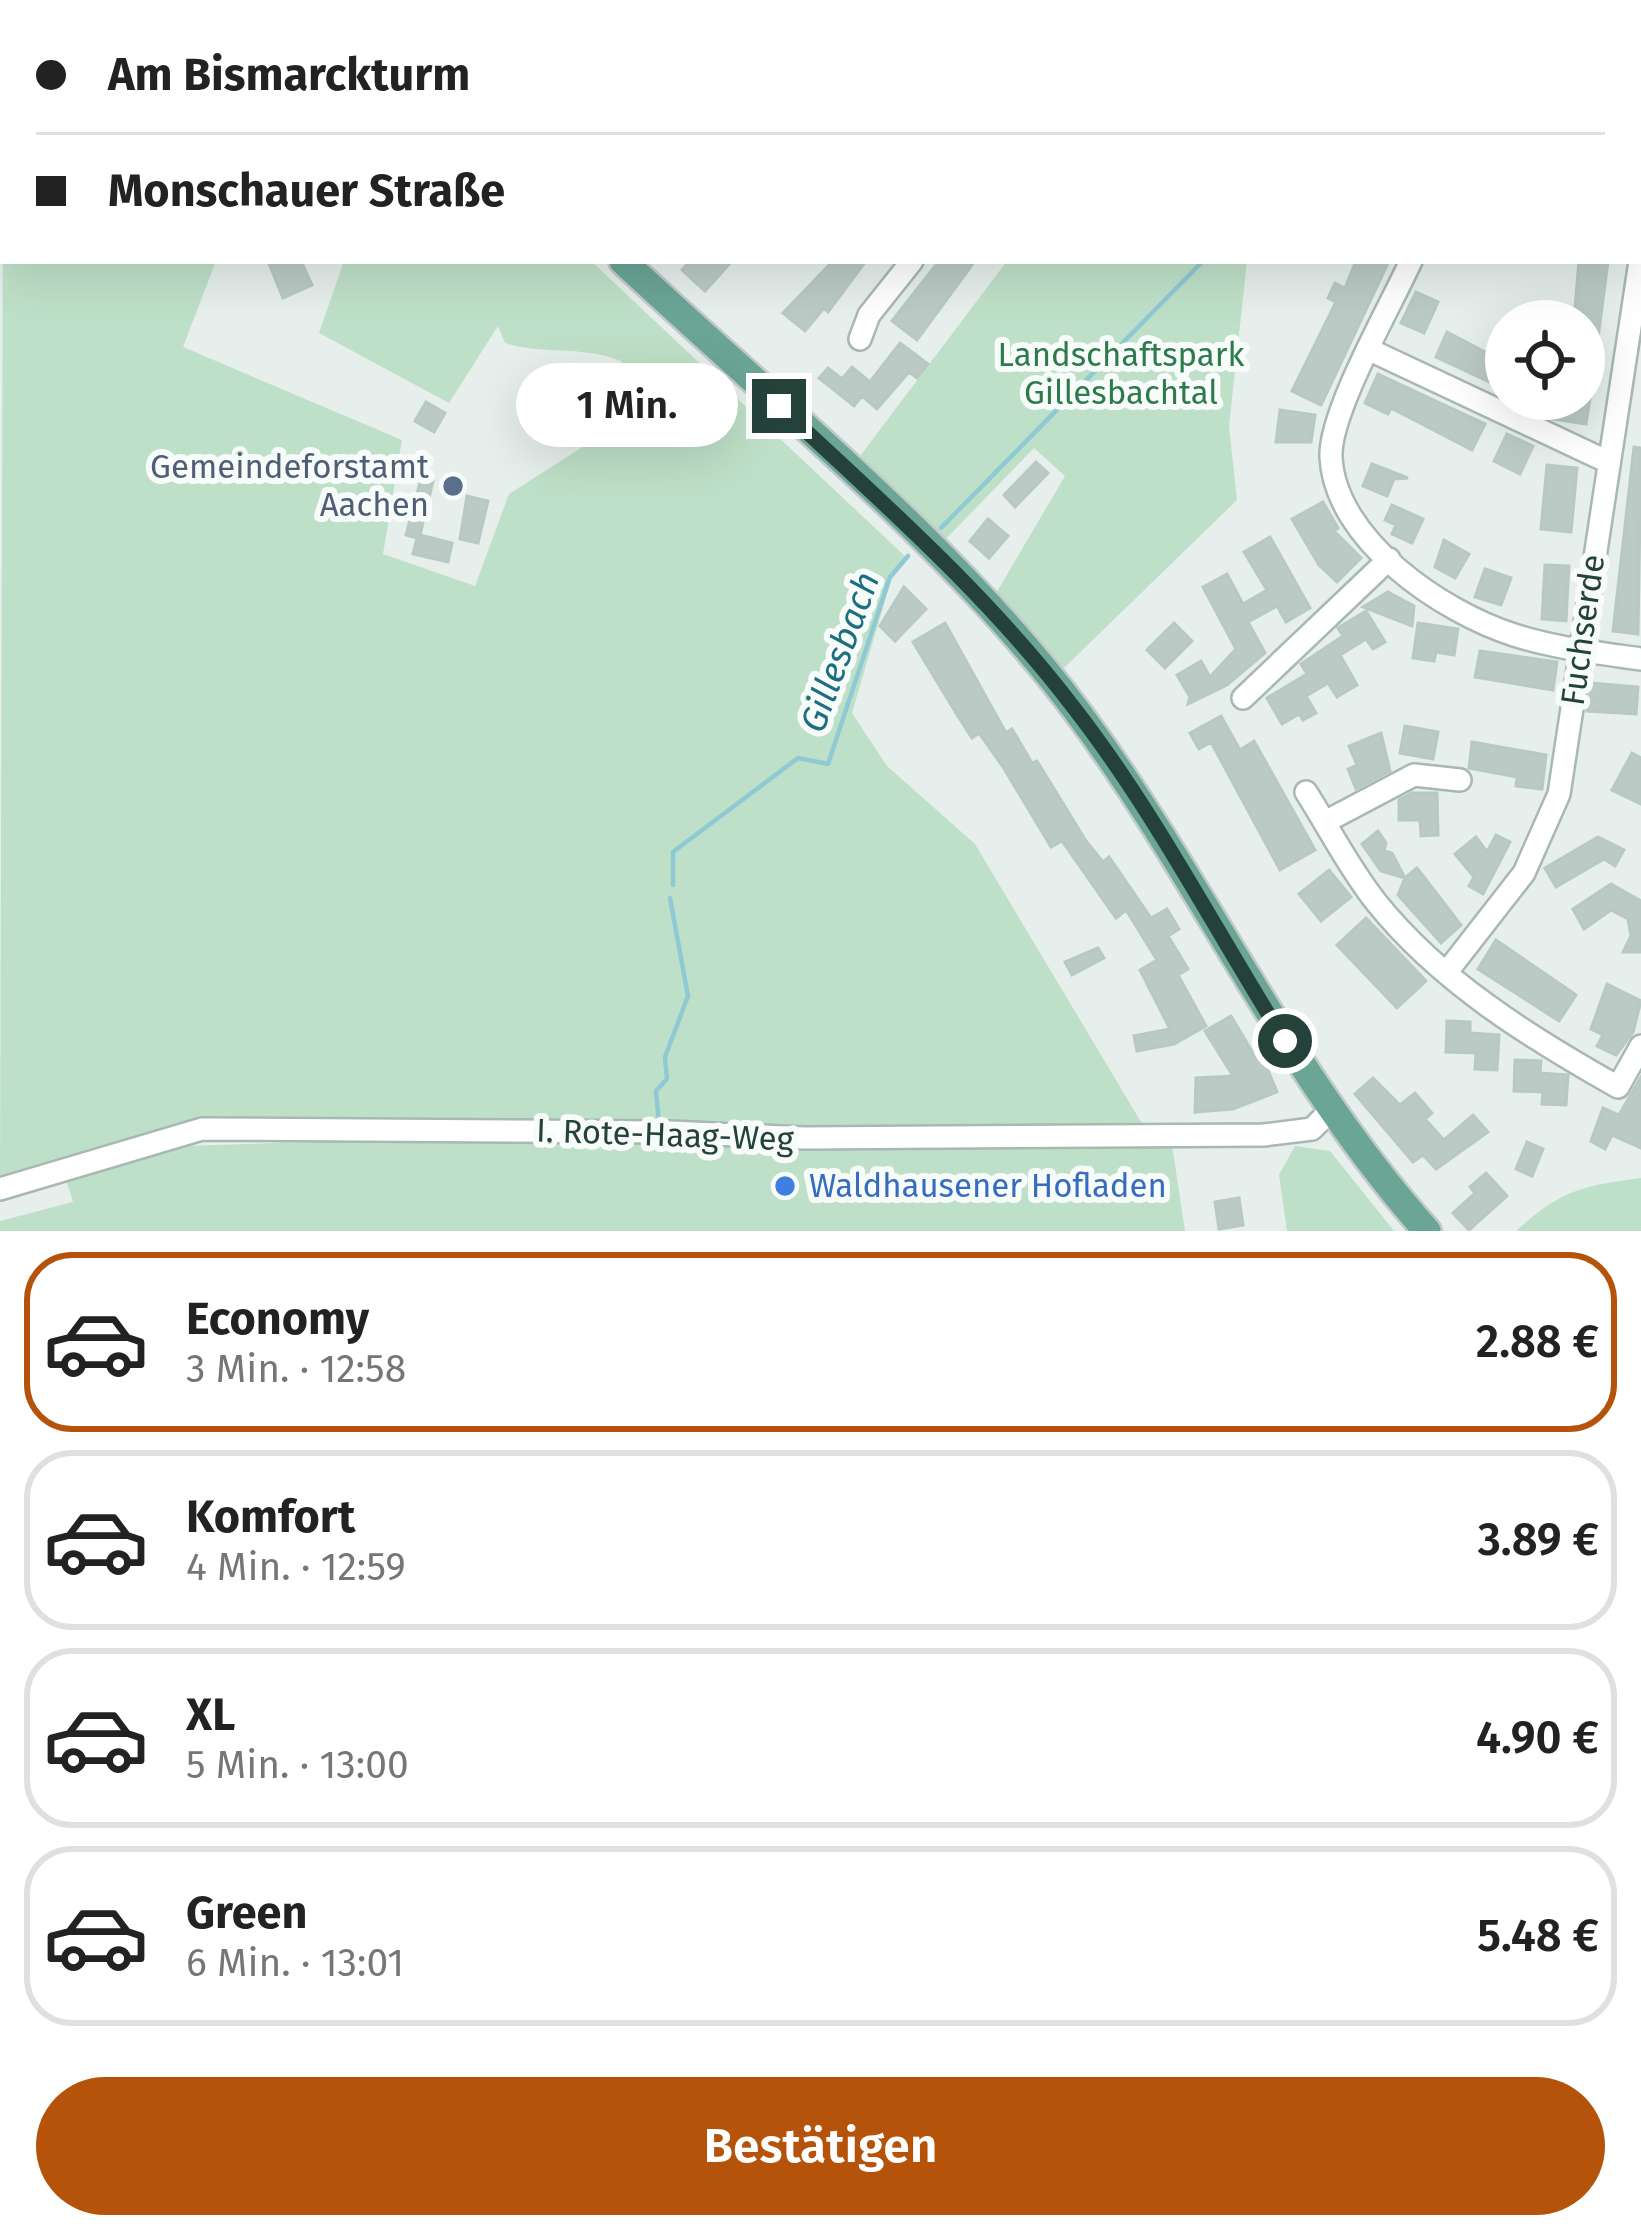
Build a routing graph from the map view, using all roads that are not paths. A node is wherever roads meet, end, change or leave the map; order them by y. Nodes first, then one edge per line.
1 (626, 264) edge
2 (910, 264) edge
3 (1410, 264) edge
4 (1639, 264) edge
5 (860, 339) dead end
6 (1370, 350) junction
7 (1606, 461) junction
8 (1389, 559) junction
9 (1581, 650) junction
10 (1641, 659) edge
11 (1243, 698) dead end
12 (1460, 780) dead end
13 (1306, 792) dead end
14 (1325, 822) junction
15 (1446, 973) junction
16 (1641, 1046) edge
17 (1330, 1111) junction
18 (0, 1189) edge
19 (1427, 1231) edge

1 - 17 main road
2 - 5 street
3 - 6 street
4 - 7 street, Fuchserde
6 - 7 street
6 - 8 street
7 - 9 street, Fuchserde
8 - 9 street
8 - 11 street
9 - 10 street
9 - 15 street, Fuchserde
12 - 14 street
13 - 14 street
14 - 15 street
15 - 16 street
17 - 18 street, I. Rote-Haag-Weg
17 - 19 main road

